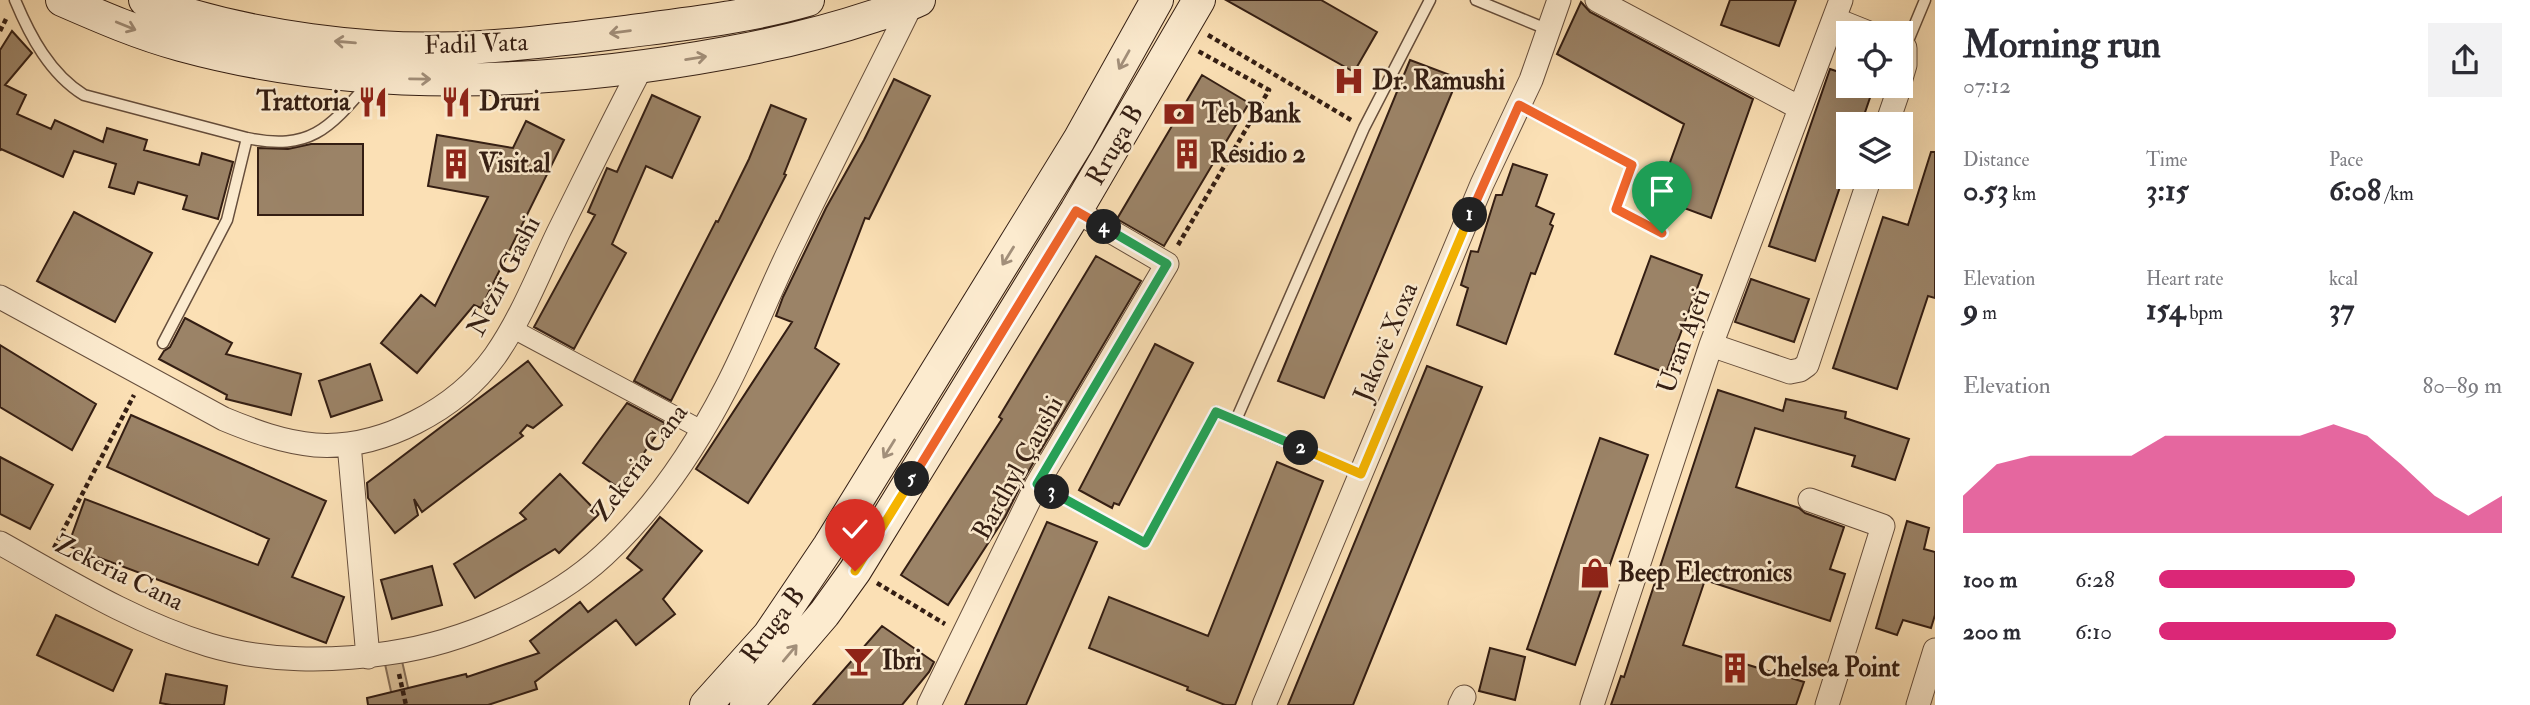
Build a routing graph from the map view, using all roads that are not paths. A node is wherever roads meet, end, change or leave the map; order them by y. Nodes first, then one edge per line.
1 (15, 0) edge
2 (62, 0) edge
3 (145, 0) edge
4 (808, 0) edge
5 (1157, 0) edge
6 (1430, 0) edge
7 (1476, 0) edge
8 (1559, 0) edge
9 (1597, 0) edge
10 (1925, 0) edge
11 (916, 2) edge
12 (1837, 10) edge
13 (1187, 20) edge
14 (1852, 21) edge
15 (1913, 26) edge
16 (1549, 30) junction
17 (642, 66) junction
18 (374, 77) junction
19 (1519, 105) junction
20 (1800, 108) junction
21 (247, 138) junction
22 (1632, 165) road end
23 (1866, 189) edge
24 (1076, 211) junction
25 (0, 297) edge
26 (511, 328) junction
27 (163, 343) dead end
28 (1710, 345) junction
29 (1236, 421) junction
30 (702, 430) junction
31 (349, 444) junction
32 (1361, 474) junction
33 (1037, 484) junction
34 (1810, 500) dead end
35 (0, 543) edge
36 (1935, 650) edge
37 (368, 657) junction
38 (706, 705) edge
39 (746, 705) edge
40 (929, 705) edge
41 (1264, 705) edge
42 (1591, 705) edge
43 (1827, 705) edge
44 (1918, 705) edge

1 - 21 lane
2 -> 18 main road, Fadil Vata
4 -> 3 main road, Fadil Vata
5 -> 38 main road, Rruga B
6 - 29 lane
7 - 16 lane
8 - 16 street, Jakovë Xoxa
9 - 20 street
10 - 15 lane
17 -> 11 main road, Fadil Vata
11 - 30 street, Zekeria Cana
12 - 14 street
12 - 20 street, Uran Ajeti
13 - 24 main road, Rruga B
16 - 19 street, Jakovë Xoxa
18 -> 17 main road, Fadil Vata
17 - 26 street, Nezir Gashi
18 - 21 lane
19 - 22 lane
19 - 32 street, Jakovë Xoxa
20 - 28 street, Uran Ajeti
21 - 27 lane
23 - 28 street
24 - 33 street, Bardhyl Çaushi
39 -> 24 main road, Rruga B
25 - 31 street, Nezir Gashi
26 - 30 street
26 - 31 street, Nezir Gashi
28 - 42 street, Uran Ajeti
29 - 32 lane
29 - 33 lane
30 - 37 street, Zekeria Cana
31 - 37 street
32 - 41 street, Jakovë Xoxa
33 - 40 street, Bardhyl Çaushi
34 - 43 street
35 - 37 street, Zekeria Cana
36 - 44 street

